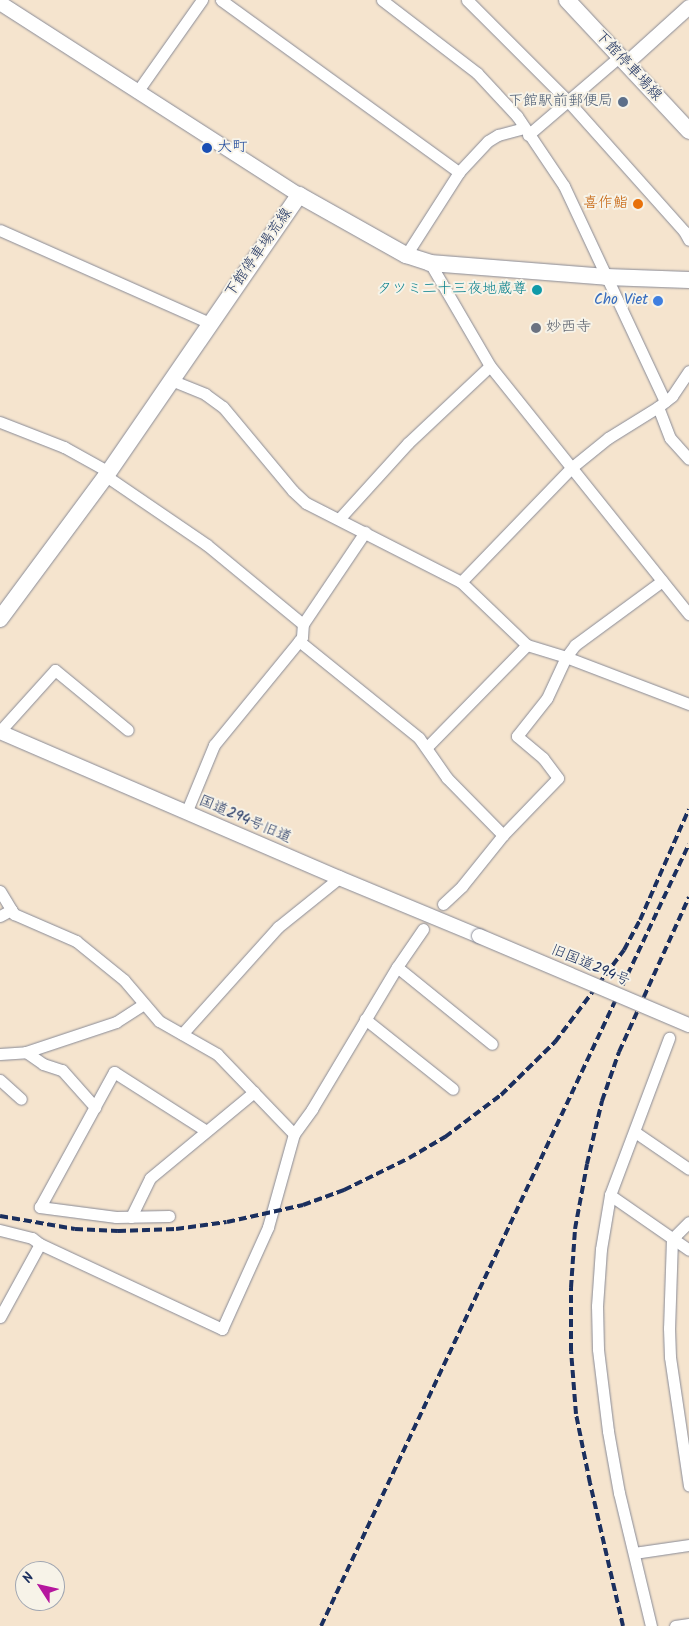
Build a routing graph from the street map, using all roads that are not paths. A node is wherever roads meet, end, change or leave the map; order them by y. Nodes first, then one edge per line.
1 (202, 0) edge
2 (221, 0) edge
3 (382, 0) edge
4 (467, 0) edge
5 (567, 0) edge
6 (2, 3) edge
7 (689, 6) edge
8 (623, 60) junction
9 (137, 92) junction
10 (568, 102) junction
11 (689, 131) edge
12 (526, 132) junction
13 (459, 172) junction
14 (299, 195) junction
15 (0, 230) edge
16 (689, 240) edge
17 (406, 255) junction
18 (430, 263) junction
19 (606, 277) junction
20 (689, 280) edge
21 (210, 323) junction
22 (490, 366) junction
23 (689, 371) edge
24 (171, 380) junction
25 (662, 404) junction
26 (0, 422) edge
27 (689, 459) edge
28 (571, 468) junction
29 (108, 474) junction
30 (339, 519) junction
31 (365, 532) junction
32 (662, 581) junction
33 (461, 582) junction
34 (689, 614) edge
35 (0, 619) edge
36 (303, 624) junction
37 (299, 642) junction
38 (527, 644) junction
39 (566, 657) junction
40 (689, 704) edge
41 (128, 730) dead end
42 (0, 731) edge
43 (427, 747) junction
44 (186, 813) junction
45 (503, 835) junction
46 (339, 878) junction
47 (0, 891) edge
48 (443, 904) dead end
49 (11, 910) junction
50 (0, 916) edge
51 (424, 929) dead end
52 (479, 936) joint
53 (397, 968) junction
54 (144, 1004) junction
55 (365, 1019) junction
56 (689, 1025) edge
57 (182, 1034) junction
58 (669, 1038) dead end
59 (492, 1044) dead end
60 (26, 1052) junction
61 (0, 1054) edge
62 (0, 1080) edge
63 (453, 1090) dead end
64 (254, 1092) junction
65 (21, 1098) dead end
66 (94, 1107) junction
67 (206, 1130) junction
68 (635, 1132) junction
69 (294, 1134) junction
70 (689, 1169) edge
71 (610, 1195) junction
72 (168, 1216) dead end
73 (131, 1217) junction
74 (689, 1222) edge
75 (0, 1230) edge
76 (672, 1239) junction
77 (40, 1244) junction
78 (689, 1250) edge
79 (0, 1317) edge
80 (689, 1486) edge
81 (689, 1545) edge
82 (634, 1553) junction
83 (689, 1624) edge
84 (650, 1626) edge
85 (675, 1626) edge

1 - 9 street
2 - 13 street
3 - 12 street
4 - 10 street
5 - 8 main road, 下館停車場線
6 - 9 street
7 - 8 street
8 - 10 street
8 - 11 main road, 下館停車場線
9 - 14 street
10 - 12 street
10 - 16 street
12 - 13 street
12 - 19 street
13 - 17 street
14 - 17 main road, 下館停車場荒線
14 - 21 main road, 下館停車場荒線
15 - 21 street
17 - 18 main road, 下館停車場荒線
18 - 19 main road, 下館停車場荒線
18 - 22 street
19 - 20 main road, 下館停車場荒線
19 - 25 street
21 - 24 main road, 下館停車場荒線
22 - 28 street
22 - 30 street
23 - 25 street
24 - 29 main road, 下館停車場荒線
24 - 30 street
25 - 27 street
25 - 28 street
26 - 29 street
28 - 32 street
28 - 33 street
29 - 35 main road, 下館停車場荒線
29 - 36 street
30 - 31 street
31 - 33 street
31 - 36 street
32 - 34 street
32 - 39 street
33 - 38 street
36 - 37 street
37 - 43 street
37 - 44 street
38 - 39 street
38 - 43 street
39 - 40 street
39 - 45 street
41 - 42 street
42 - 44 street, 国道294号旧道
43 - 45 street
44 - 46 street, 国道294号旧道
45 - 48 street
46 - 52 street, 国道294号旧道
46 - 57 street
47 - 49 street
49 - 50 street
49 - 54 street
51 - 53 street
52 - 56 street, 旧国道294号, bridge
53 - 55 street
53 - 59 street
54 - 57 street
54 - 60 street
55 - 63 street
55 - 69 street
57 - 64 street
58 - 68 street
60 - 61 street
60 - 66 street
62 - 65 street
64 - 67 street
64 - 69 street
66 - 67 street
66 - 73 street
67 - 73 street
68 - 70 street
68 - 71 street
69 - 77 street
71 - 76 street
71 - 82 street
72 - 73 street
74 - 76 street
75 - 77 street
76 - 78 street
76 - 80 street
77 - 79 street
81 - 82 street
82 - 84 street
83 - 85 street

